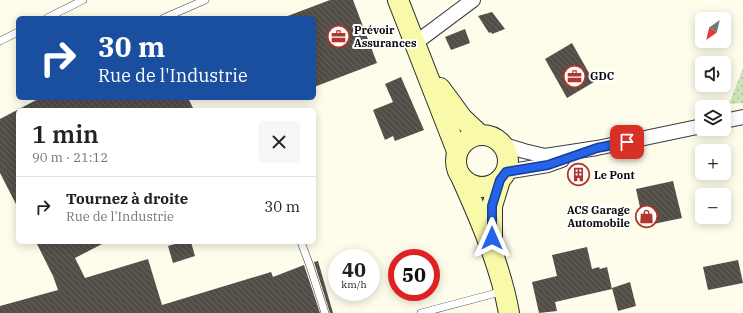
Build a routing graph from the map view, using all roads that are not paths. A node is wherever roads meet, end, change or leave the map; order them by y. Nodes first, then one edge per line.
1 (83, 0) edge
2 (205, 0) edge
3 (398, 0) edge
4 (473, 0) edge
5 (70, 3) edge
6 (50, 16) edge
7 (169, 16) edge
8 (16, 33) edge
9 (0, 41) edge
10 (414, 44) junction
11 (422, 62) junction
12 (743, 117) edge
13 (731, 120) edge
14 (695, 127) edge
15 (480, 134) junction
16 (502, 144) junction
17 (597, 148) junction
18 (457, 150) junction
19 (503, 176) junction
20 (462, 179) junction
21 (302, 244) edge
22 (503, 284) junction
23 (325, 313) edge
24 (421, 313) edge
25 (509, 313) edge

1 - 5 lane
2 - 7 lane
3 - 10 main road
4 - 10 street
5 - 6 lane
8 - 9 lane
10 - 11 main road
11 - 15 main road
11 - 18 main road
12 - 13 street
14 - 17 street
15 - 16 main road
15 - 18 main road
16 - 17 street
16 - 19 main road
17 - 19 street
18 - 20 main road
19 - 20 main road
19 - 22 main road
20 - 22 main road
21 - 23 lane
22 - 24 lane
22 - 25 main road

